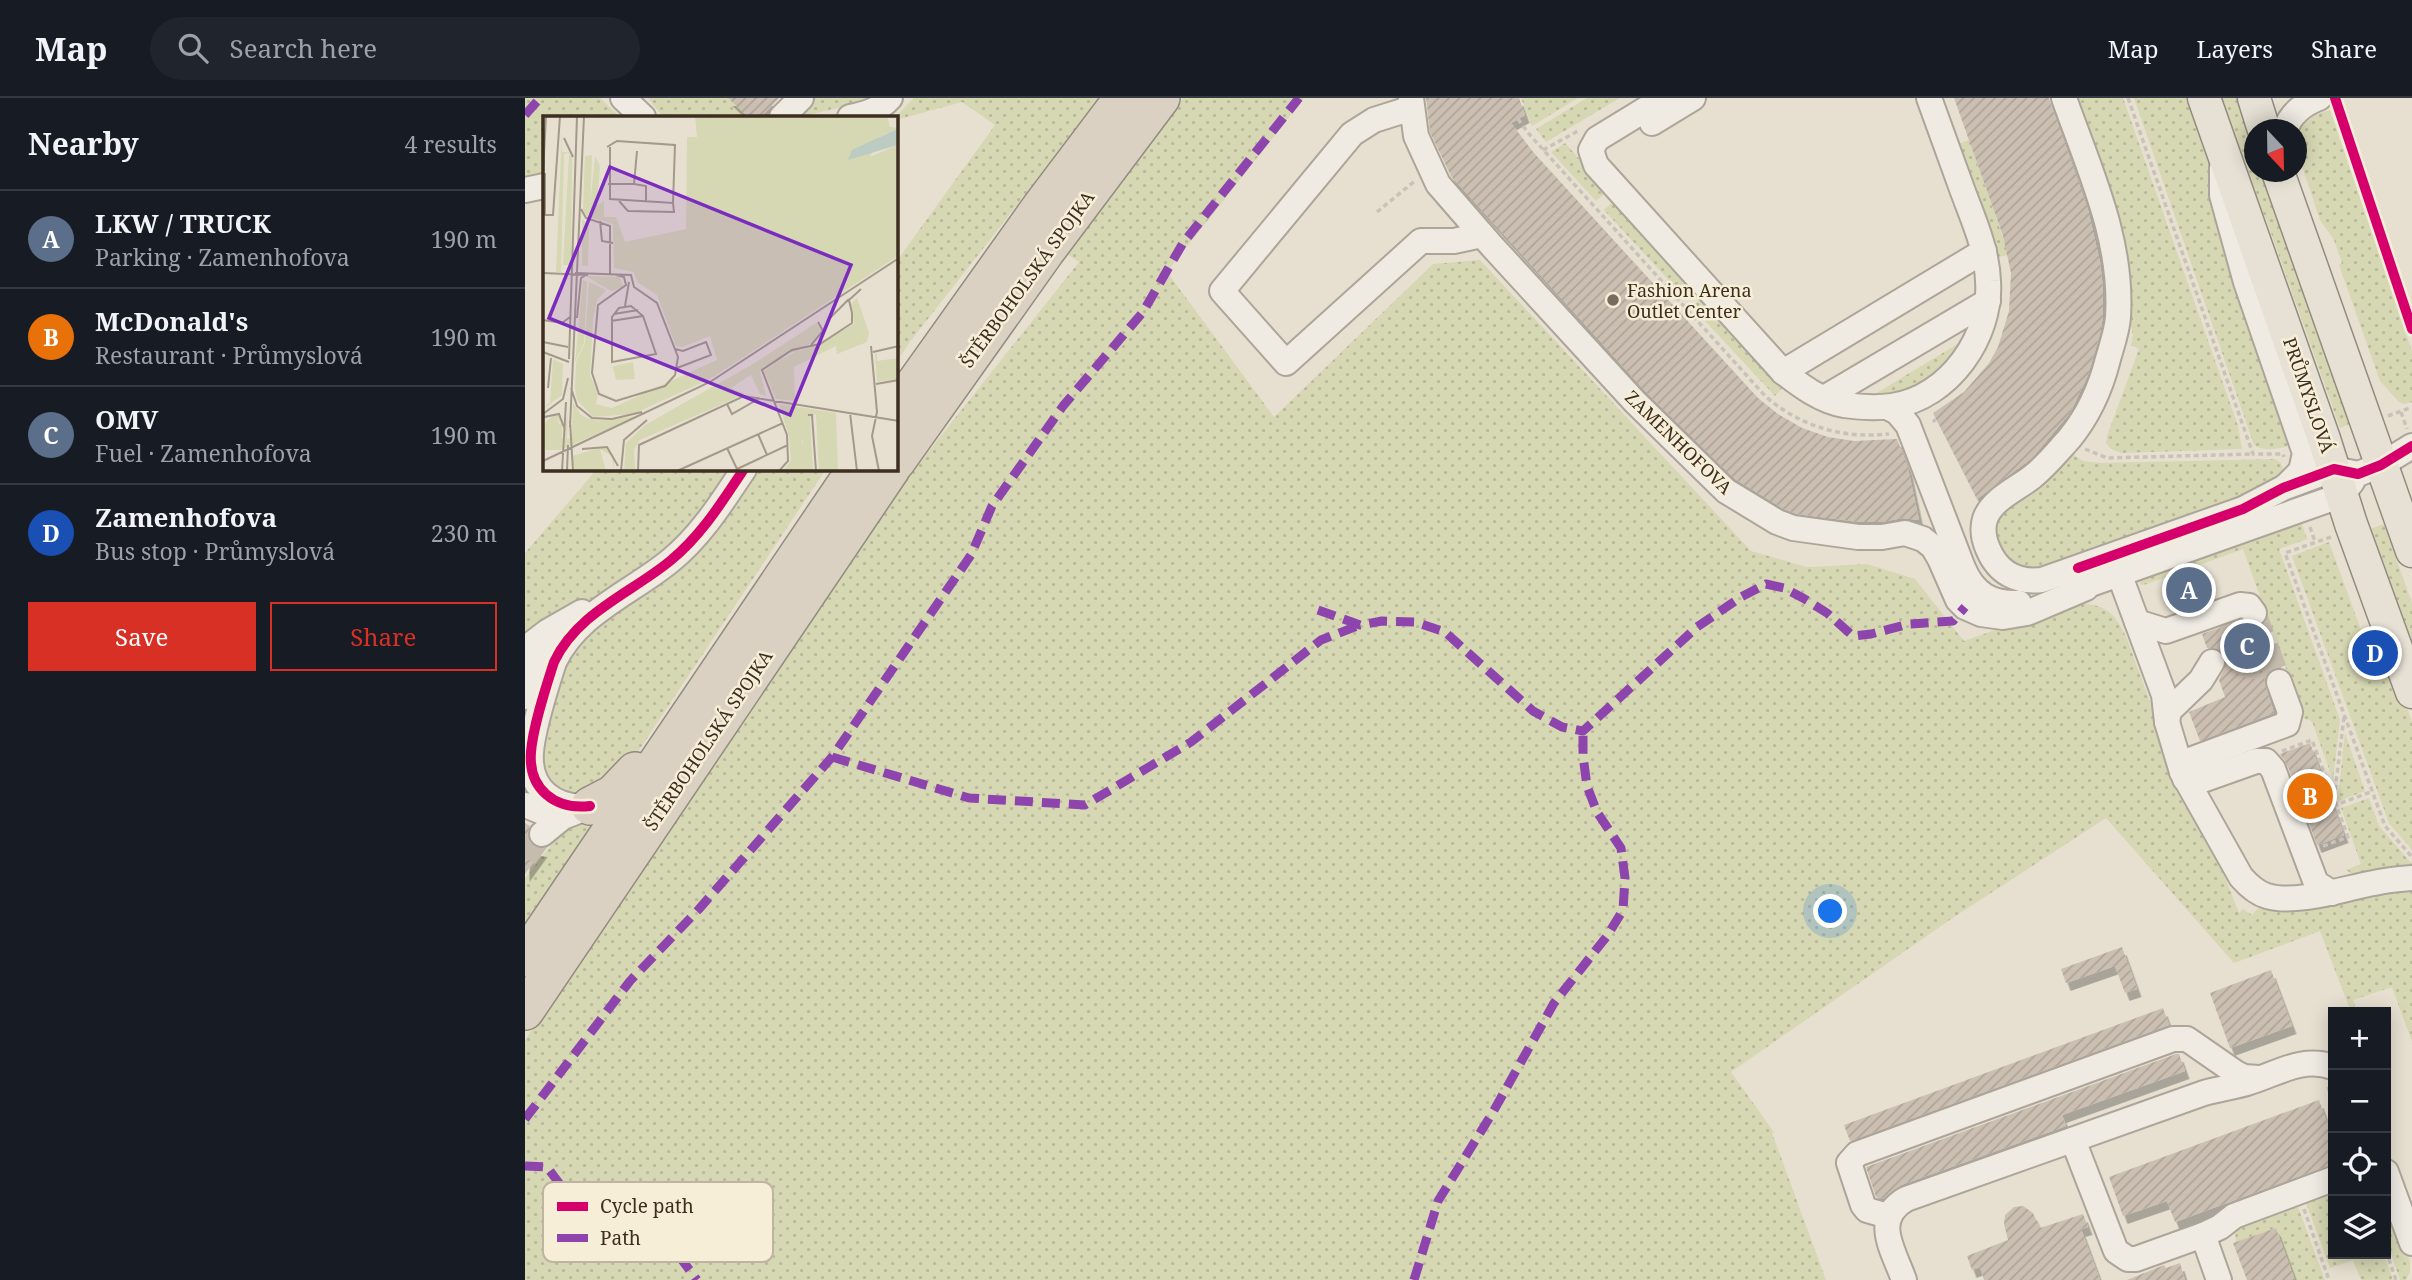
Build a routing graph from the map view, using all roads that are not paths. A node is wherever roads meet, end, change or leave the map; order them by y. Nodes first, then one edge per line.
1 (623, 98) edge
2 (801, 98) edge
3 (890, 98) edge
4 (1123, 98) edge
5 (1161, 98) edge
6 (1664, 98) edge
7 (1693, 98) edge
8 (1929, 98) edge
9 (2064, 98) edge
10 (2204, 98) edge
11 (2253, 98) edge
12 (2319, 98) edge
13 (1412, 103) edge
14 (642, 116) edge
15 (783, 116) edge
16 (855, 116) edge
17 (2260, 119) edge
18 (2291, 119) edge
19 (2222, 150) junction
20 (1592, 156) junction
21 (2281, 182) edge
22 (543, 186) edge
23 (525, 190) edge
24 (1482, 235) junction
25 (1984, 251) junction
26 (1988, 301) junction
27 (1783, 372) junction
28 (1932, 389) junction
29 (1824, 398) junction
30 (898, 407) edge
31 (1887, 407) junction
32 (2409, 438) edge
33 (898, 459) edge
34 (743, 471) edge
35 (855, 471) edge
36 (890, 471) edge
37 (2354, 476) junction
38 (2283, 488) junction
39 (2134, 548) junction
40 (2412, 551) edge
41 (2120, 576) junction
42 (2082, 578) junction
43 (609, 602) junction
44 (759, 612) junction
45 (2254, 613) dead end
46 (2137, 622) junction
47 (562, 623) junction
48 (525, 649) edge
49 (2212, 662) dead end
50 (2279, 682) tunnel mouth
51 (2412, 692) edge
52 (525, 697) edge
53 (2167, 722) junction
54 (2184, 776) junction
55 (525, 805) edge
56 (579, 810) junction
57 (542, 834) tunnel mouth
58 (2412, 878) edge
59 (2332, 893) junction
60 (525, 958) edge
61 (525, 1011) edge
62 (2328, 1070) edge
63 (2260, 1078) junction
64 (2073, 1140) junction
65 (2328, 1181) edge
66 (2391, 1185) edge
67 (1888, 1216) junction
68 (2203, 1235) junction
69 (2412, 1242) edge
70 (1904, 1280) edge
71 (2219, 1280) edge

1 - 14 street
2 - 15 street
3 - 16 street
4 - 30 highway, ŠTĚRBOHOLSKÁ SPOJKA
5 - 33 highway, ŠTĚRBOHOLSKÁ SPOJKA
6 - 20 street
7 - 20 street
8 - 25 street
9 - 42 street, ZAMENHOFOVA
10 - 19 main road, PRŮMYSLOVÁ
11 - 17 main road
12 - 18 street
13 - 24 street, ZAMENHOFOVA
13 - 24 street
19 - 37 main road, PRŮMYSLOVÁ
19 - 38 street
20 - 27 street
21 - 37 main road, PRŮMYSLOVÁ
22 - 23 street
24 - 42 street, ZAMENHOFOVA
25 - 26 street
25 - 27 street
26 - 28 street
26 - 29 street
27 - 29 street
28 - 31 street
28 - 42 street, ZAMENHOFOVA
29 - 31 street
31 - 42 street, ZAMENHOFOVA
32 - 37 street
34 - 43 street
35 - 44 highway, ŠTĚRBOHOLSKÁ SPOJKA
36 - 61 highway, ŠTĚRBOHOLSKÁ SPOJKA
37 - 38 street, ZAMENHOFOVA
37 - 40 main road, PRŮMYSLOVÁ
37 - 41 street, ZAMENHOFOVA
37 - 51 main road, PRŮMYSLOVÁ
38 - 39 street, ZAMENHOFOVA
39 - 41 street
39 - 42 street, ZAMENHOFOVA
41 - 42 street, ZAMENHOFOVA
41 - 46 street
43 - 47 street
43 - 56 street
44 - 56 highway
44 - 60 highway, ŠTĚRBOHOLSKÁ SPOJKA
45 - 46 street
46 - 53 street
47 - 48 street
47 - 52 street
49 - 53 street
50 - 54 street
53 - 54 street
54 - 59 street
54 - 59 street
55 - 56 street
56 - 57 street
58 - 59 street
62 - 63 street
63 - 64 street
63 - 67 street
64 - 67 street
64 - 68 street
65 - 68 street
66 - 69 street
67 - 70 street
68 - 71 street

